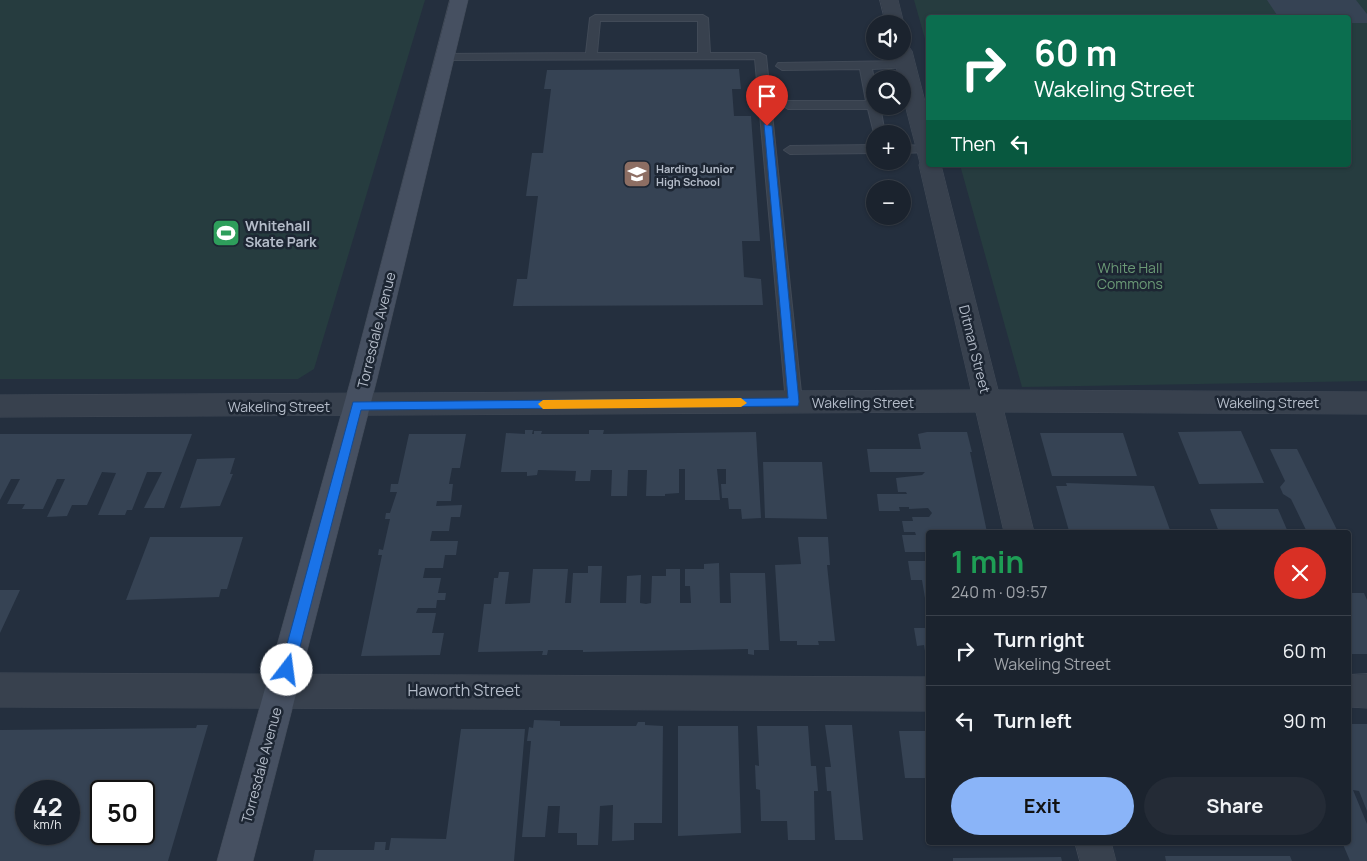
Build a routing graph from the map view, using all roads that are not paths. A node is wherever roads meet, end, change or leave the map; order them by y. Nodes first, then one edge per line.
1 (459, 0) edge
2 (889, 0) edge
3 (893, 15) edge
4 (591, 56) junction
5 (704, 56) junction
6 (444, 57) junction
7 (893, 60) edge
8 (865, 65) junction
9 (782, 66) dead end
10 (866, 70) edge
11 (788, 105) dead end
12 (866, 105) edge
13 (911, 111) edge
14 (866, 149) edge
15 (790, 150) dead end
16 (911, 152) edge
17 (926, 152) edge
18 (926, 157) edge
19 (930, 167) edge
20 (988, 401) junction
21 (794, 402) junction
22 (1367, 402) edge
23 (0, 406) edge
24 (357, 406) junction
25 (1019, 530) edge
26 (282, 689) junction
27 (0, 690) edge
28 (1351, 691) edge
29 (1367, 691) edge
30 (926, 694) edge
31 (1094, 845) edge
32 (235, 861) edge
33 (1098, 861) edge

1 - 6 main road, Torresdale Avenue
2 - 3 street
4 - 5 lane
4 - 5 lane
4 - 6 lane
5 - 21 lane
6 - 24 main road, Torresdale Avenue
7 - 8 lane
8 - 9 lane
8 - 10 lane
11 - 12 lane
13 - 17 street, Ditman Street
14 - 15 lane
16 - 18 lane
19 - 20 street, Ditman Street
20 - 21 street, Wakeling Street
20 - 22 street, Wakeling Street
20 - 25 street, Ditman Street
21 - 24 street, Wakeling Street
23 - 24 street, Wakeling Street
24 - 26 main road, Torresdale Avenue
26 - 27 street, Haworth Street
26 - 30 street, Haworth Street
26 - 32 main road, Torresdale Avenue
28 - 29 street
31 - 33 street

